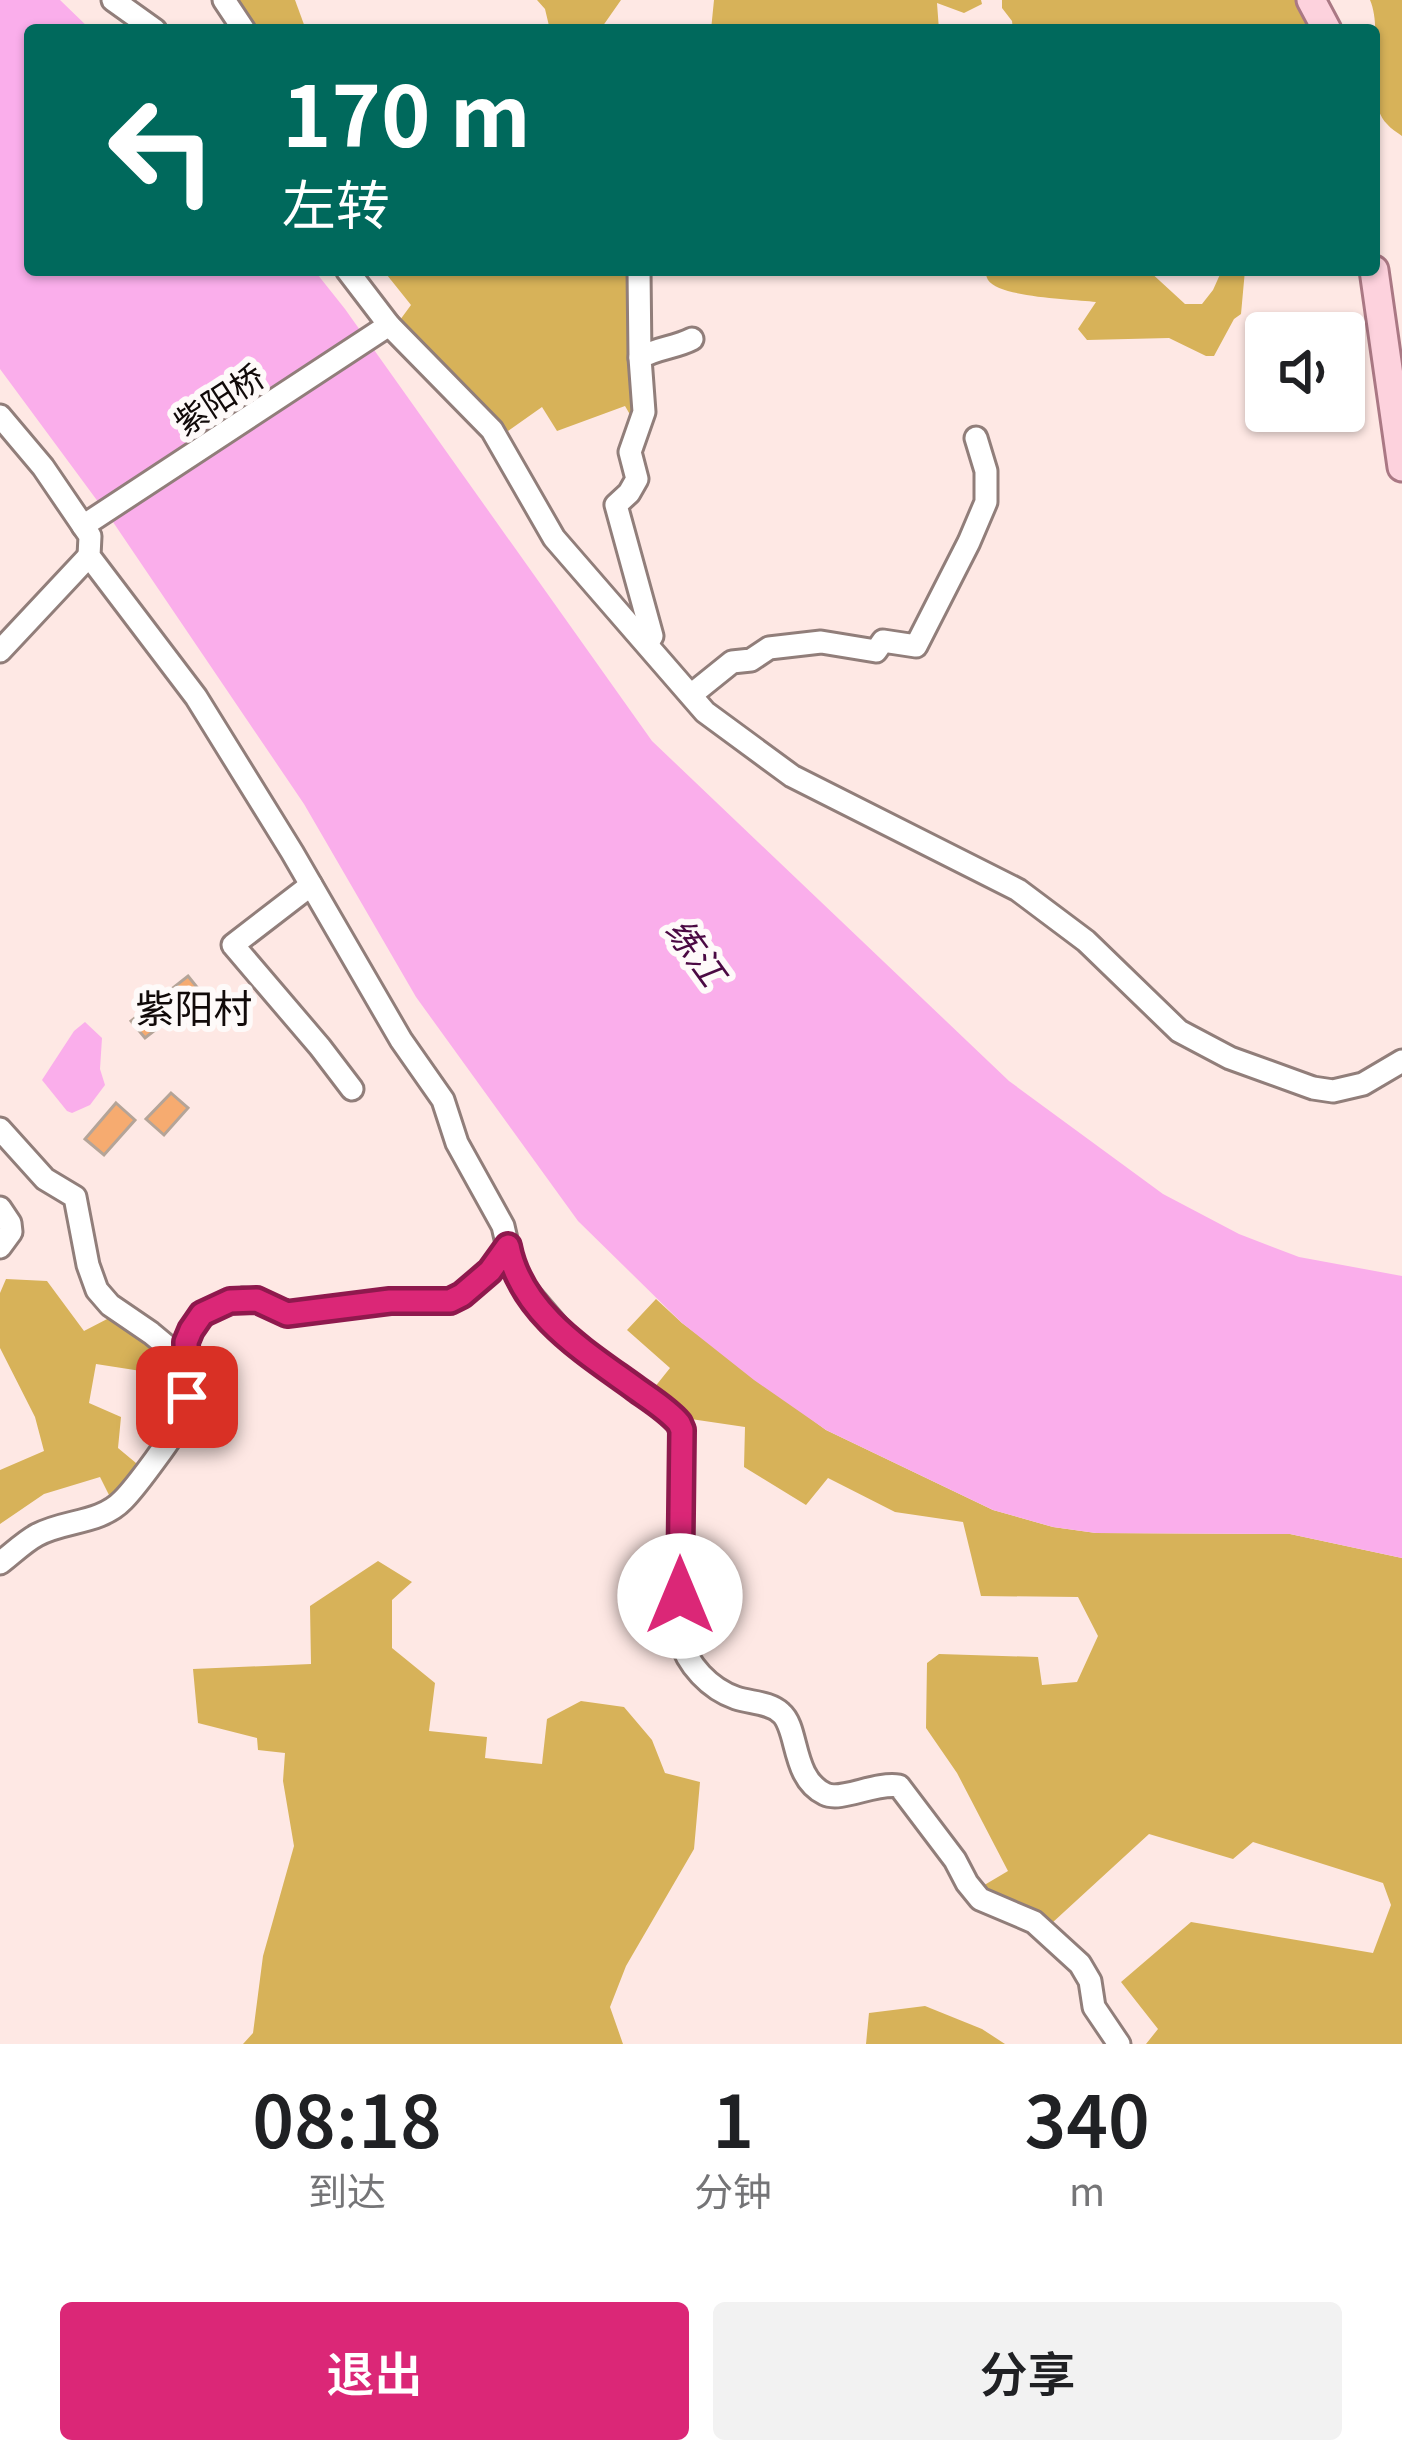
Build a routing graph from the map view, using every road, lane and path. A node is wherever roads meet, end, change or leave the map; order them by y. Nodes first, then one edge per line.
1 (113, 0) edge
2 (146, 24) edge
3 (352, 276) edge
4 (639, 276) edge
5 (1375, 276) edge
6 (389, 326) junction
7 (692, 339) dead end
8 (640, 358) junction
9 (0, 416) edge
10 (976, 438) dead end
11 (1402, 467) edge
12 (83, 526) junction
13 (89, 556) junction
14 (647, 644) junction
15 (0, 651) edge
16 (691, 695) junction
17 (311, 884) junction
18 (1402, 1061) edge
19 (352, 1089) dead end
20 (4, 1139) edge
21 (0, 1208) edge
22 (508, 1246) junction
23 (0, 1247) edge
24 (187, 1364) junction
25 (0, 1563) edge
26 (1119, 2044) edge

1 - 2 street
3 - 6 street
4 - 8 street
5 - 11 main road
6 - 12 street, 紫阳桥
6 - 14 street
7 - 8 street
8 - 14 street
9 - 12 street
10 - 16 street
12 - 13 street
13 - 15 street
13 - 17 street
14 - 16 street
16 - 18 street
17 - 19 street
17 - 22 street
20 - 24 street
21 - 23 street
22 - 24 street
22 - 26 street
24 - 25 street

